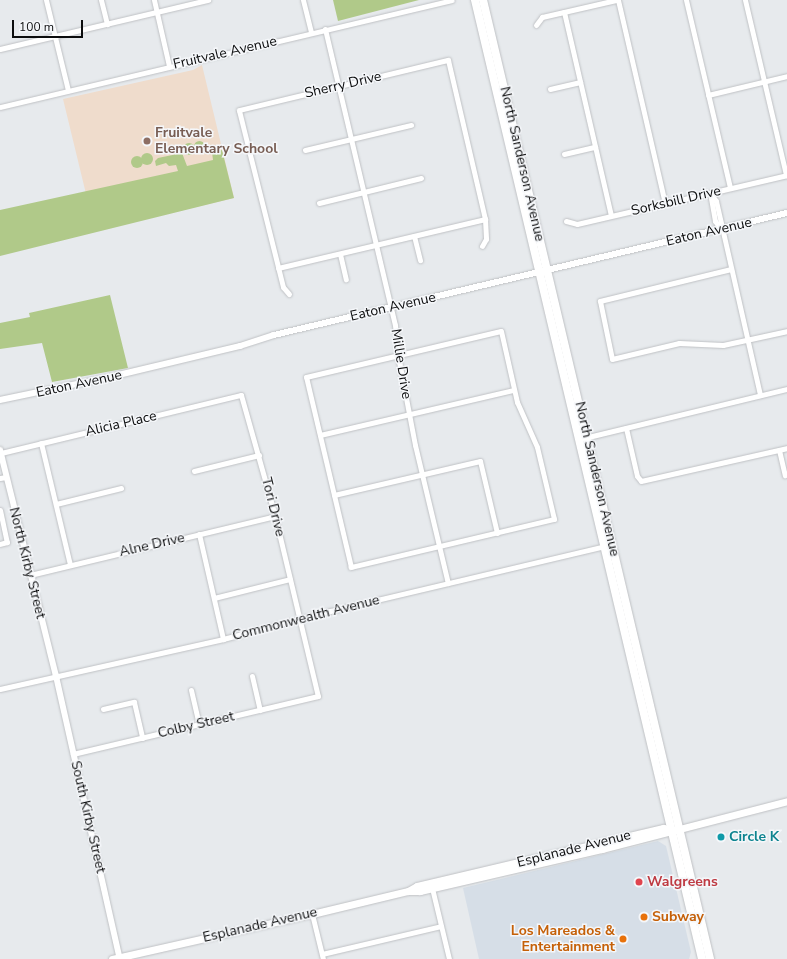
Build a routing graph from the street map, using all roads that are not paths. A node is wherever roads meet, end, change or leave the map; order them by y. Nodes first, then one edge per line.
1 (46, 0) edge
2 (101, 0) edge
3 (154, 0) edge
4 (208, 0) edge
5 (303, 0) edge
6 (451, 0) edge
7 (475, 0) edge
8 (483, 0) edge
9 (617, 0) edge
10 (686, 0) edge
11 (746, 0) edge
12 (157, 12) junction
13 (564, 12) junction
14 (107, 24) junction
15 (536, 25) dead end
16 (325, 29) junction
17 (311, 32) junction
18 (55, 36) junction
19 (0, 49) edge
20 (169, 66) junction
21 (787, 76) edge
22 (580, 82) junction
23 (765, 82) junction
24 (338, 86) junction
25 (550, 89) dead end
26 (68, 90) junction
27 (708, 94) junction
28 (0, 107) edge
29 (411, 125) dead end
30 (350, 139) junction
31 (595, 146) junction
32 (305, 150) dead end
33 (564, 154) dead end
34 (787, 175) edge
35 (421, 178) dead end
36 (730, 188) junction
37 (364, 192) junction
38 (710, 193) junction
39 (319, 203) dead end
40 (665, 203) junction
41 (787, 213) edge
42 (611, 216) junction
43 (485, 219) junction
44 (566, 221) dead end
45 (721, 229) junction
46 (414, 236) junction
47 (377, 245) junction
48 (482, 246) dead end
49 (340, 254) junction
50 (420, 260) dead end
51 (278, 268) junction
52 (731, 269) junction
53 (544, 271) junction
54 (346, 279) dead end
55 (289, 294) dead end
56 (391, 307) junction
57 (787, 331) edge
58 (747, 340) junction
59 (398, 356) junction
60 (787, 389) edge
61 (514, 390) junction
62 (241, 395) joint
63 (760, 395) junction
64 (0, 400) edge
65 (410, 414) junction
66 (626, 428) junction
67 (320, 435) junction
68 (583, 438) junction
69 (41, 443) junction
70 (787, 448) edge
71 (779, 450) junction
72 (0, 451) edge
73 (259, 455) junction
74 (194, 471) dead end
75 (422, 474) junction
76 (785, 474) dead end
77 (3, 478) edge
78 (121, 488) dead end
79 (334, 495) junction
80 (56, 504) junction
81 (0, 510) edge
82 (275, 516) junction
83 (497, 533) junction
84 (199, 534) junction
85 (0, 544) edge
86 (608, 545) junction
87 (439, 547) junction
88 (70, 565) junction
89 (30, 575) junction
90 (290, 580) junction
91 (448, 583) junction
92 (214, 598) junction
93 (300, 620) junction
94 (223, 639) junction
95 (56, 676) junction
96 (252, 676) dead end
97 (0, 689) edge
98 (191, 690) dead end
99 (318, 696) joint
100 (103, 709) dead end
101 (260, 710) junction
102 (199, 724) junction
103 (142, 738) junction
104 (74, 754) junction
105 (787, 801) edge
106 (675, 829) junction
107 (432, 888) junction
108 (408, 891) junction
109 (312, 914) junction
110 (441, 926) junction
111 (322, 956) edge
112 (120, 958) edge
113 (112, 959) edge
114 (449, 959) edge
115 (702, 959) edge
116 (710, 959) edge

1 - 18 street
2 - 14 street
3 - 12 street
4 - 12 street
5 - 17 street
6 - 16 street, Fruitvale Avenue
7 - 53 highway, North Sanderson Avenue
8 - 53 highway, North Sanderson Avenue
9 - 13 street
9 - 40 street
10 - 27 street
11 - 23 street
12 - 14 street
12 - 20 street
13 - 15 street
13 - 22 street
14 - 18 street
16 - 17 street, Fruitvale Avenue
16 - 24 street, Millie Drive
17 - 20 street, Fruitvale Avenue
18 - 19 street
18 - 26 street
20 - 26 street, Fruitvale Avenue
21 - 23 street
22 - 25 street
22 - 31 street
23 - 27 street
23 - 34 street
24 - 30 street, Millie Drive
24 - 43 street, Sherry Drive
24 - 51 street, Sherry Drive
26 - 28 street, Fruitvale Avenue
27 - 36 street
29 - 30 street
30 - 32 street
30 - 37 street, Millie Drive
31 - 33 street
31 - 42 street
34 - 36 street, Sorksbill Drive
35 - 37 street
36 - 38 street, Sorksbill Drive
37 - 39 street
37 - 47 street, Millie Drive
38 - 40 street, Sorksbill Drive
38 - 45 street
40 - 42 street, Sorksbill Drive
41 - 45 street, Eaton Avenue
42 - 44 street, Sorksbill Drive
43 - 46 street
43 - 48 street
45 - 52 street
45 - 53 street, Eaton Avenue
46 - 47 street
46 - 50 street
47 - 49 street
47 - 56 street, Millie Drive
49 - 51 street
49 - 54 street
51 - 55 street
52 - 58 street
52 - 58 street
53 - 56 street, Eaton Avenue
53 - 68 highway, North Sanderson Avenue
56 - 59 street, Millie Drive
56 - 64 street, Eaton Avenue
57 - 58 street
58 - 63 street
59 - 61 street
59 - 65 street, Millie Drive
59 - 67 street
60 - 63 street
61 - 65 street
61 - 83 street
62 - 69 street, Alicia Place
62 - 73 street, Tori Drive
63 - 66 street
65 - 67 street
65 - 75 street, Millie Drive
66 - 68 street
66 - 71 street
67 - 79 street
68 - 86 highway, North Sanderson Avenue
69 - 72 street, Alicia Place
69 - 80 street
70 - 71 street
71 - 76 street
72 - 77 street, North Kirby Street
73 - 74 street
73 - 82 street, Tori Drive
75 - 79 street
75 - 83 street
75 - 87 street, Millie Drive
77 - 89 street, North Kirby Street
78 - 80 street
79 - 87 street
80 - 88 street
81 - 85 street
82 - 84 street, Alne Drive
82 - 90 street, Tori Drive
83 - 87 street
84 - 88 street, Alne Drive
84 - 92 street
86 - 91 street, Commonwealth Avenue
86 - 106 highway, North Sanderson Avenue
87 - 91 street, Millie Drive
88 - 89 street, Alne Drive
89 - 95 street, North Kirby Street
90 - 92 street
90 - 93 street, Tori Drive
91 - 93 street, Commonwealth Avenue
92 - 94 street
93 - 94 street, Commonwealth Avenue
93 - 99 street, Tori Drive
94 - 95 street, Commonwealth Avenue
95 - 97 street, Commonwealth Avenue
95 - 104 street, South Kirby Street
96 - 101 street
98 - 102 street
99 - 101 street, Colby Street
100 - 103 street
101 - 102 street, Colby Street
102 - 103 street, Colby Street
103 - 104 street, Colby Street
104 - 112 street, South Kirby Street
105 - 106 main road, Esplanade Avenue
106 - 107 main road, Esplanade Avenue
106 - 108 main road, Esplanade Avenue
106 - 115 highway, North Sanderson Avenue
106 - 116 highway, North Sanderson Avenue
107 - 108 main road, Esplanade Avenue
107 - 110 street
108 - 109 main road, Esplanade Avenue
109 - 111 street
109 - 112 main road, Esplanade Avenue
110 - 111 street
110 - 114 street
112 - 113 main road, Esplanade Avenue

